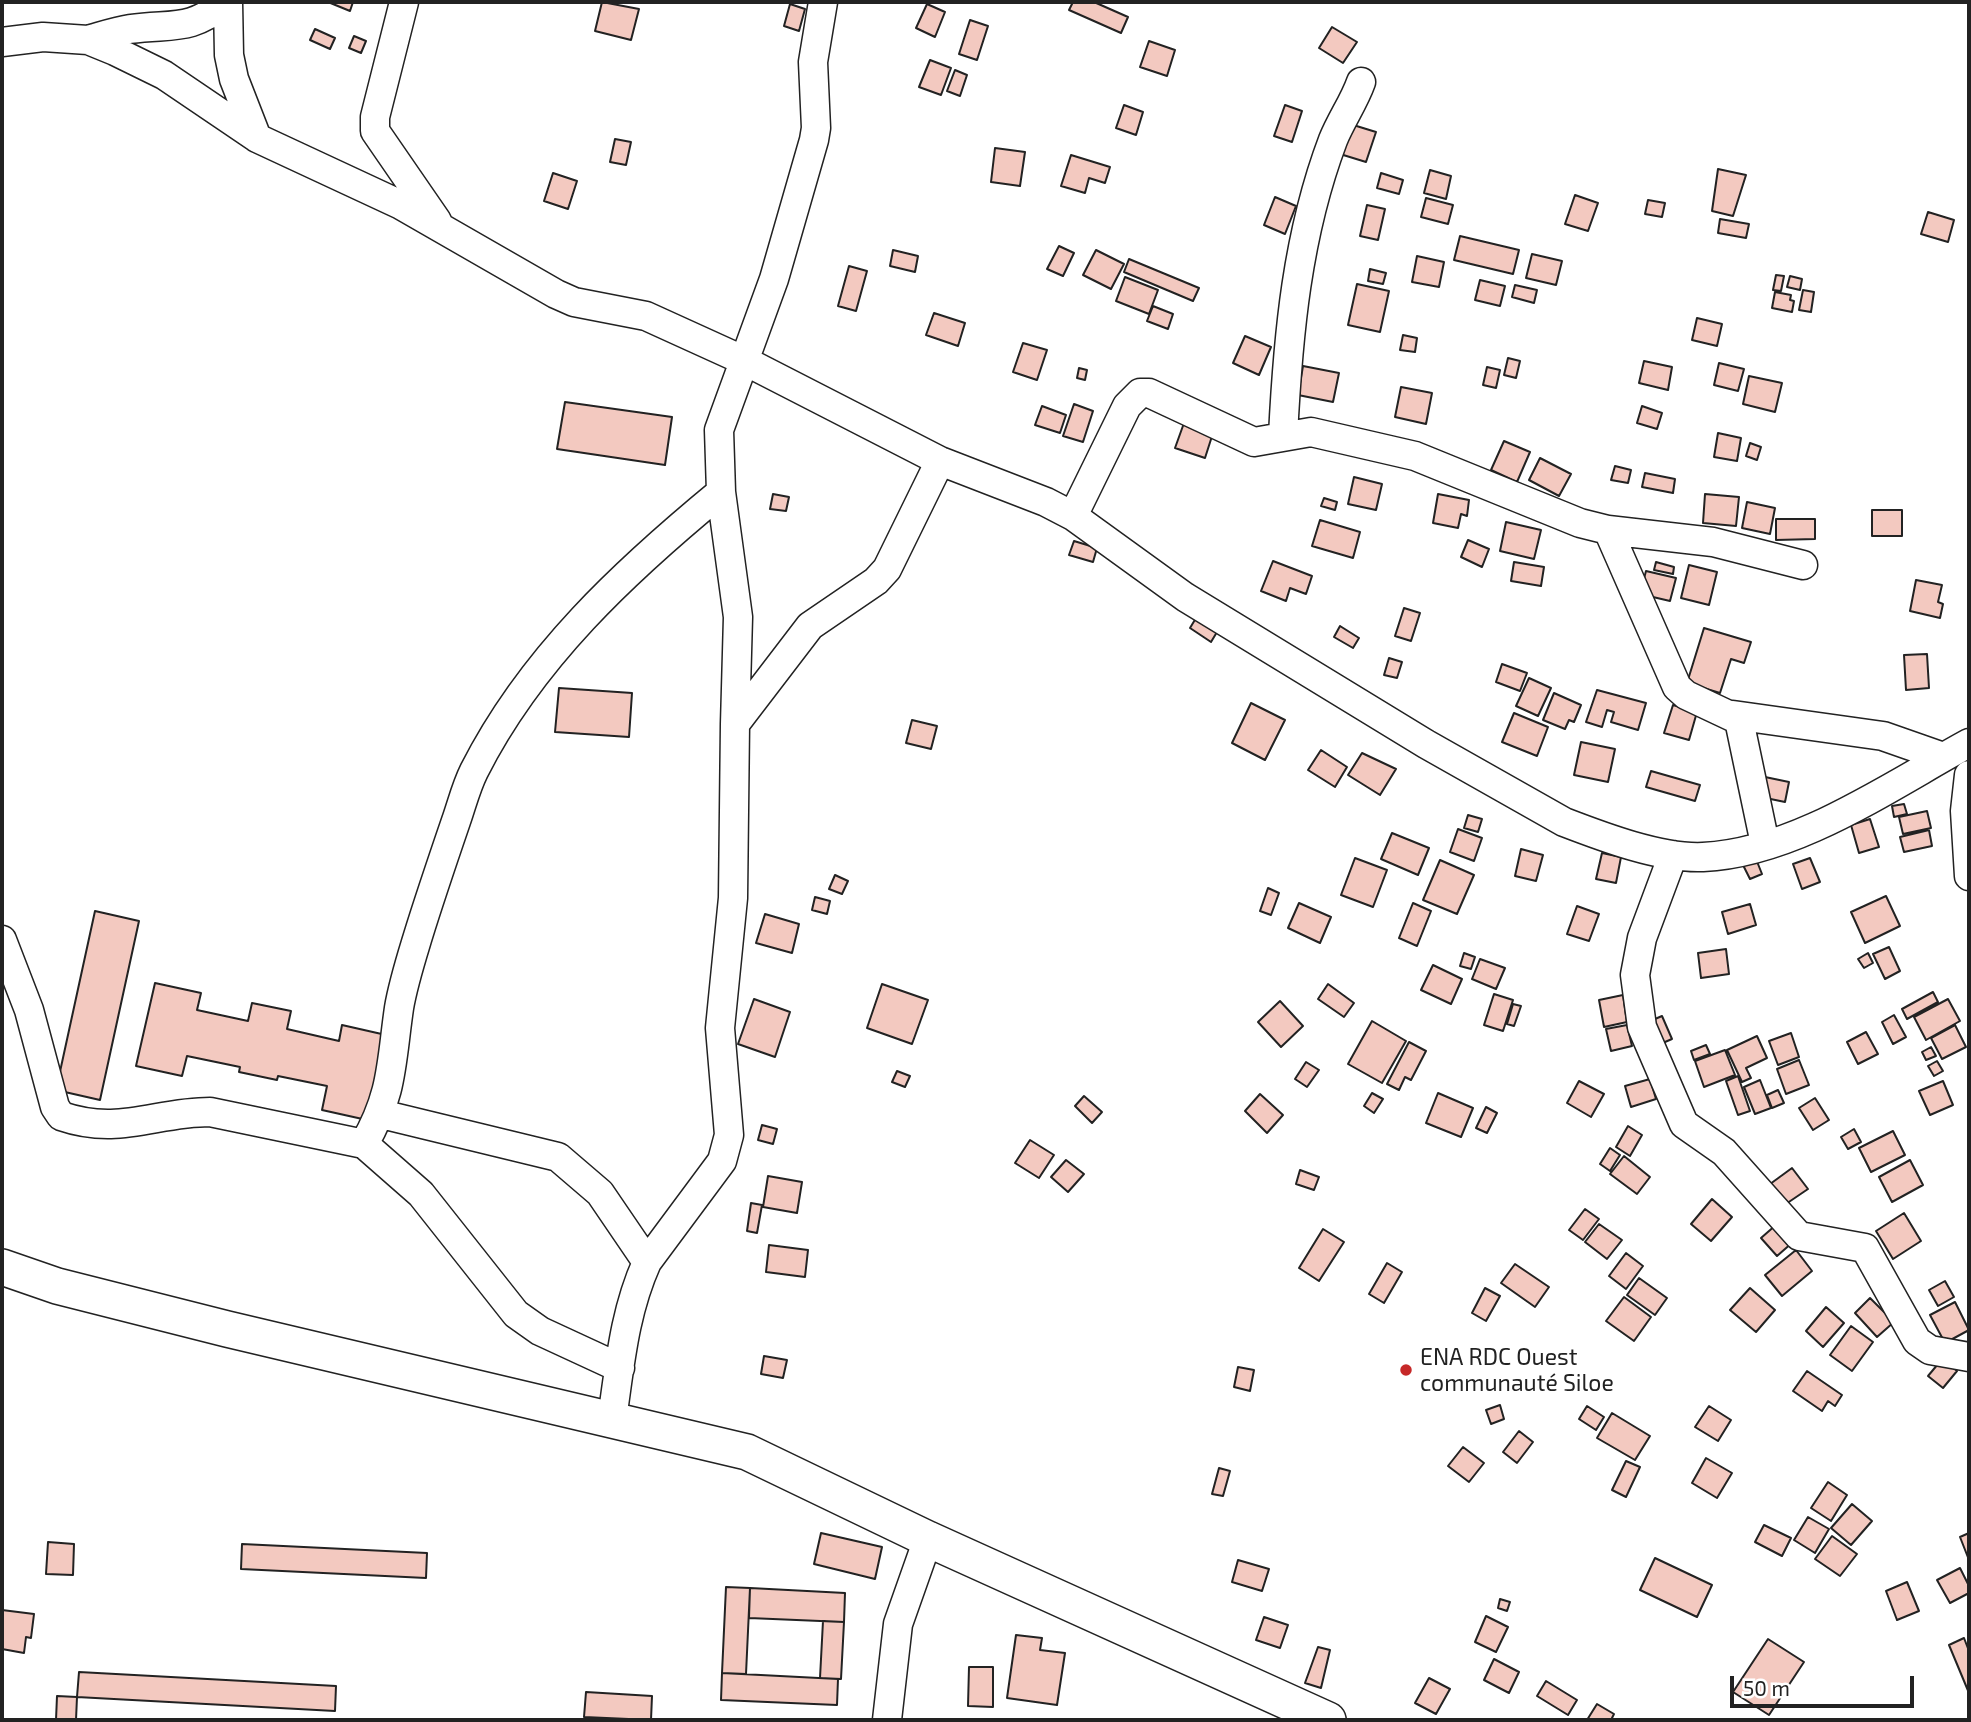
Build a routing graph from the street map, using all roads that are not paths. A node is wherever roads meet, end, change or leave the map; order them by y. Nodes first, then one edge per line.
1 (228, 2) edge
2 (404, 2) edge
3 (822, 2) edge
4 (88, 40) junction
5 (2, 42) edge
6 (1362, 82) dead end
7 (257, 138) junction
8 (441, 228) junction
9 (746, 361) junction
10 (1283, 436) junction
11 (940, 461) junction
12 (721, 492) junction
13 (1073, 516) junction
14 (1608, 530) junction
15 (1803, 565) dead end
16 (1733, 715) junction
17 (735, 724) junction
18 (1969, 743) edge
19 (1943, 757) junction
20 (1969, 775) edge
21 (1765, 844) junction
22 (1673, 855) junction
23 (1969, 876) edge
24 (2, 940) edge
25 (381, 1114) junction
26 (364, 1144) junction
27 (647, 1262) junction
28 (2, 1267) edge
29 (1969, 1357) edge
30 (620, 1368) junction
31 (612, 1419) junction
32 (928, 1539) junction
33 (887, 1720) edge
34 (1328, 1720) edge

1 - 4 street
1 - 7 street
2 - 8 street
3 - 9 street
4 - 5 street
4 - 7 street
6 - 10 street
7 - 8 street
8 - 9 street
9 - 11 street
9 - 12 street
10 - 13 street
10 - 14 street
11 - 13 street
11 - 17 street
12 - 17 street
12 - 25 street
13 - 22 street
14 - 15 street
14 - 16 street
16 - 19 street
16 - 21 street
17 - 27 street
18 - 19 street
19 - 21 street
20 - 23 street
21 - 22 street
22 - 29 street
24 - 26 street
25 - 26 street
25 - 27 street
26 - 30 street
27 - 30 street
28 - 31 main road
30 - 31 street
31 - 32 main road
32 - 33 street
32 - 34 main road

